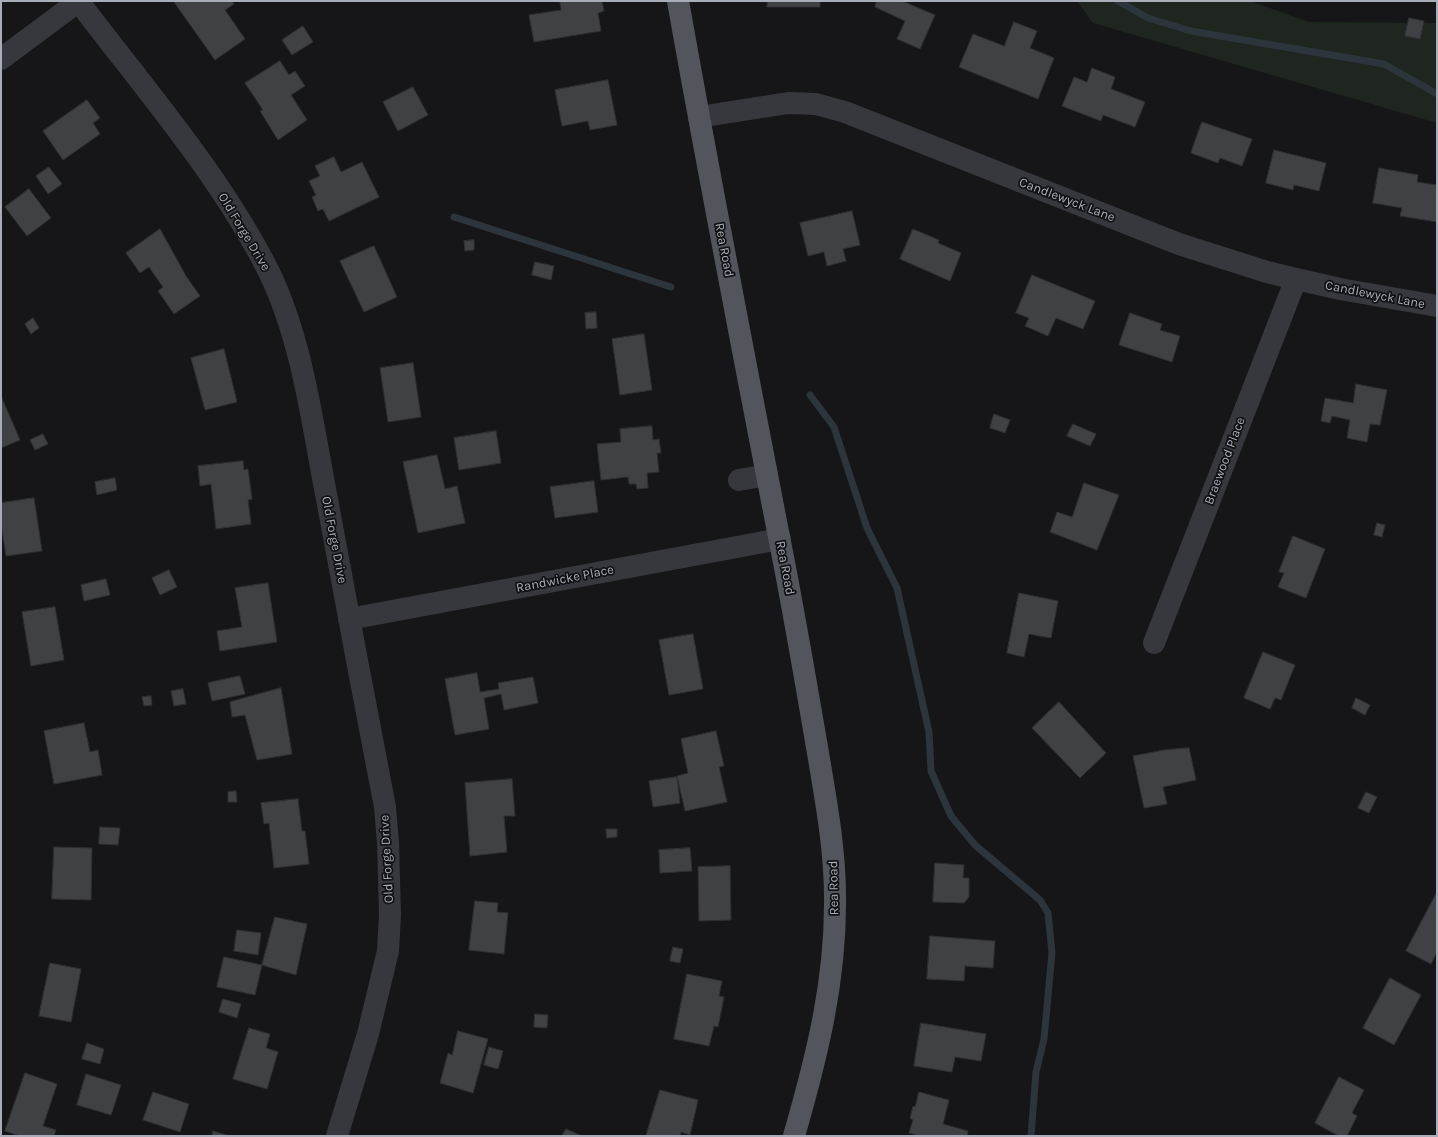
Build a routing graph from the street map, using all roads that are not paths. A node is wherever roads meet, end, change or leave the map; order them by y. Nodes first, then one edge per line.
1 (79, 1) edge
2 (678, 1) edge
3 (1, 59) edge
4 (699, 117) junction
5 (1296, 279) junction
6 (1437, 306) edge
7 (767, 475) junction
8 (738, 480) dead end
9 (780, 539) junction
10 (350, 620) junction
11 (1154, 643) dead end
12 (336, 1136) edge
13 (794, 1136) edge

1 - 3 street
1 - 10 street, Old Forge Drive
2 - 4 main road, Rea Road
4 - 5 street, Candlewyck Lane
4 - 7 main road, Rea Road
5 - 6 street, Candlewyck Lane
5 - 11 street, Braewood Place
7 - 8 street
7 - 9 main road, Rea Road
9 - 10 street, Randwicke Place
9 - 13 main road, Rea Road
10 - 12 street, Old Forge Drive

